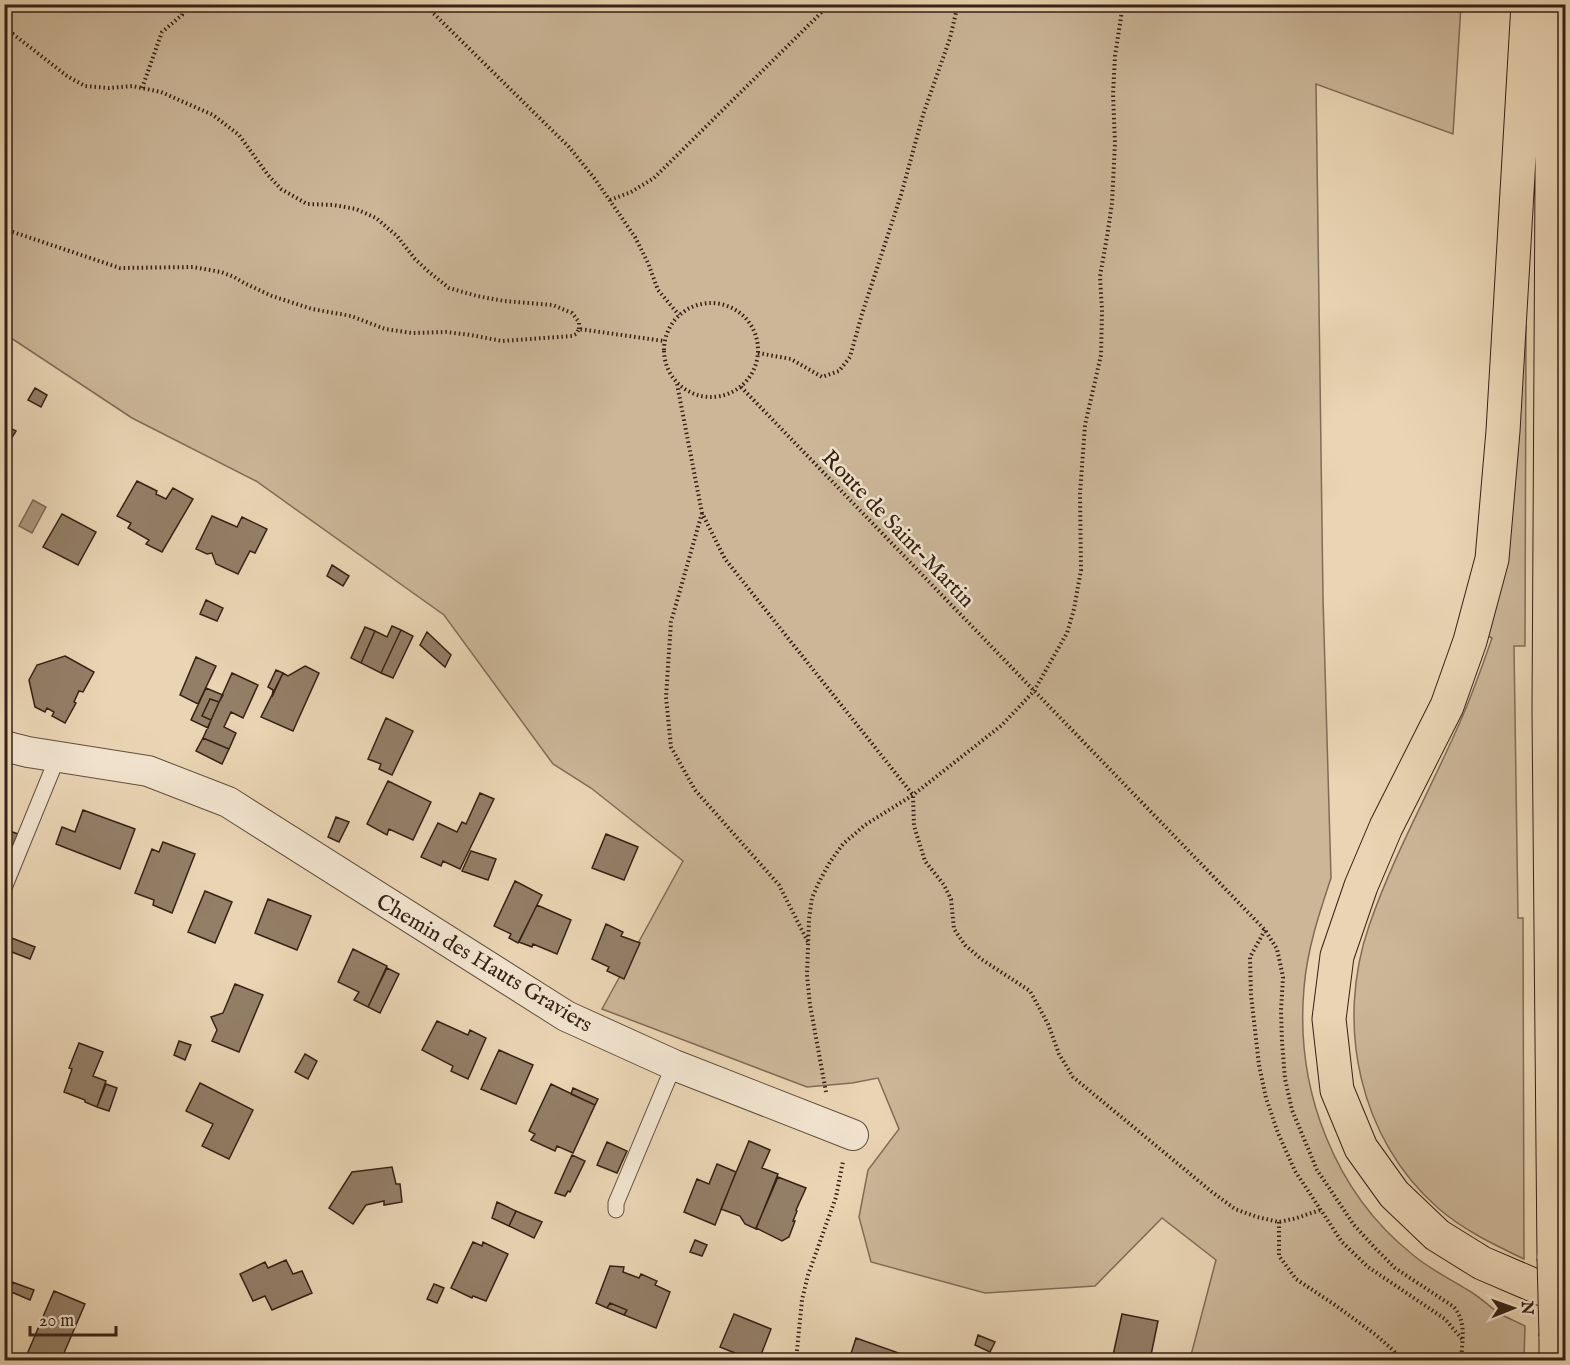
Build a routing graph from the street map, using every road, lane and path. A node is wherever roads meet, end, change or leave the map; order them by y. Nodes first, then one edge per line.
1 (184, 4) edge
2 (424, 4) edge
3 (830, 4) edge
4 (958, 4) edge
5 (1123, 4) edge
6 (1528, 4) edge
7 (1553, 4) edge
8 (4, 31) edge
9 (142, 88) junction
10 (610, 200) junction
11 (4, 229) edge
12 (679, 315) junction
13 (579, 329) junction
14 (664, 341) junction
15 (758, 353) junction
16 (677, 384) junction
17 (741, 387) junction
18 (702, 513) junction
19 (1034, 691) junction
20 (4, 746) edge
21 (58, 756) junction
22 (913, 795) junction
23 (4, 888) edge
24 (808, 943) junction
25 (674, 1065) junction
26 (826, 1094) dead end
27 (853, 1135) joint
28 (616, 1210) dead end
29 (1320, 1210) junction
30 (1279, 1222) junction
31 (1566, 1299) edge
32 (1460, 1314) dead end
33 (1462, 1340) junction
34 (1556, 1348) edge
35 (796, 1360) edge
36 (1400, 1360) edge
37 (1461, 1360) edge

1 - 9 path
2 - 10 path
3 - 10 path
4 - 15 path
5 - 19 path
6 - 31 highway
7 - 34 highway, bridge
8 - 9 path
9 - 13 path
10 - 12 path
11 - 13 path
12 - 14 path
12 - 15 path
13 - 14 path
14 - 16 path
15 - 17 path
16 - 17 path
16 - 18 path
17 - 19 path, Route de Saint-Martin
18 - 22 path
18 - 24 path
19 - 22 path
19 - 29 path, Route de Saint-Martin
20 - 21 street, Chemin des Hauts Graviers
21 - 23 lane
21 - 25 street, Chemin des Hauts Graviers
22 - 24 path
22 - 30 path
24 - 26 path
25 - 27 street, Chemin des Hauts Graviers
25 - 28 lane
27 - 35 path
29 - 30 path
29 - 33 path
30 - 36 path
32 - 33 path
33 - 37 path

